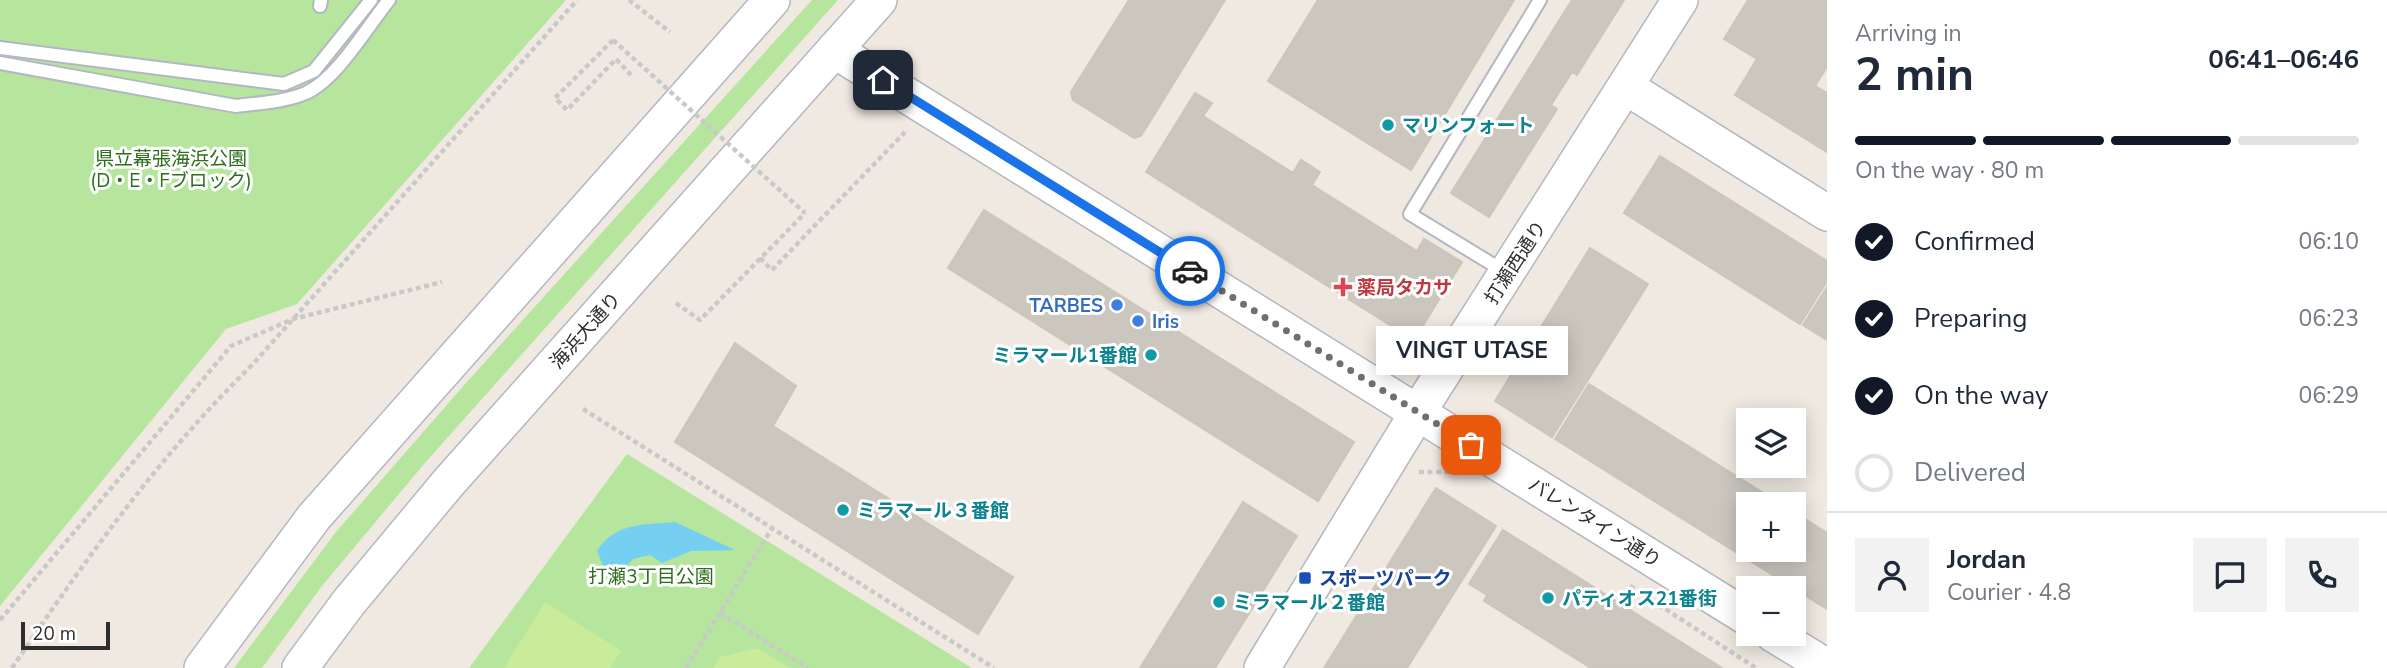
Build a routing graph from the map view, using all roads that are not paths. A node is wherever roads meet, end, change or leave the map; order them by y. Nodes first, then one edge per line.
1 (371, 0) edge
2 (389, 0) edge
3 (772, 0) edge
4 (878, 0) edge
5 (1540, 0) edge
6 (1680, 0) edge
7 (0, 48) edge
8 (834, 50) junction
9 (0, 63) edge
10 (1626, 87) junction
11 (1827, 213) edge
12 (1508, 275) junction
13 (1418, 412) junction
14 (1736, 611) edge
15 (1793, 646) edge
16 (1827, 667) edge
17 (202, 668) edge
18 (300, 668) edge
19 (1262, 668) edge

1 - 7 lane
2 - 9 lane
3 - 17 street
4 - 8 street, 海浜大通り
5 - 12 lane
6 - 10 street, 打瀬西通り
8 - 13 street, バレンタイン通り
8 - 18 street, 海浜大通り
10 - 11 street
10 - 12 street, 打瀬西通り
12 - 13 street, 打瀬西通り
13 - 14 street, バレンタイン通り
13 - 19 street, 打瀬西通り
15 - 16 street

